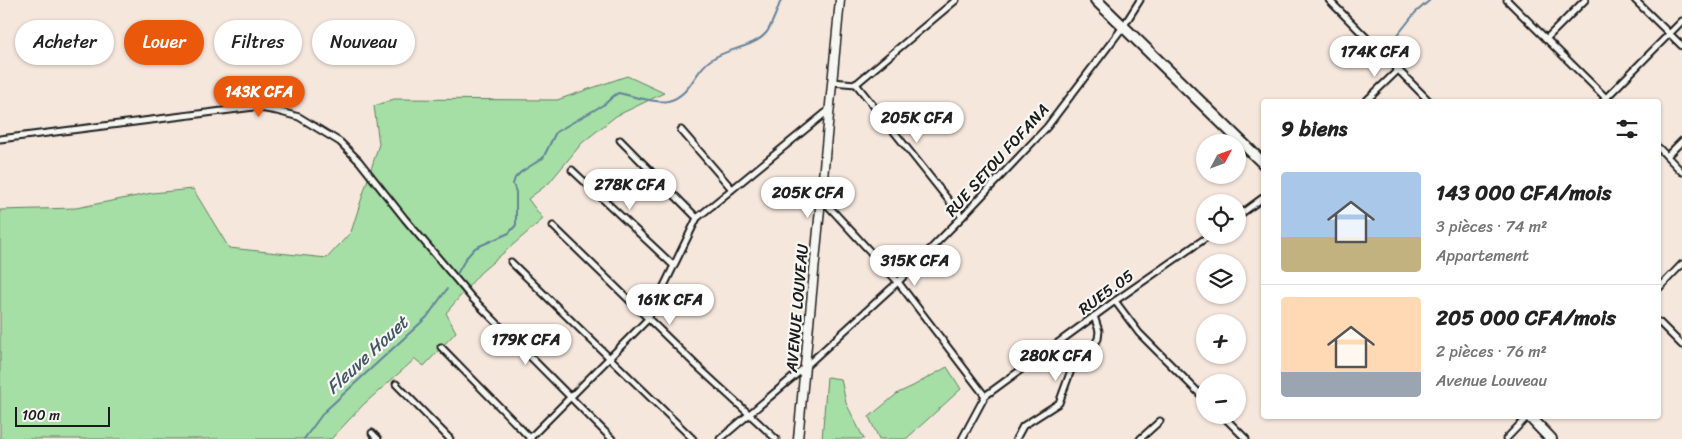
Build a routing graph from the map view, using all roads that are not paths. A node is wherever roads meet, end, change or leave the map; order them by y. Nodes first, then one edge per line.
1 (840, 0) edge
2 (956, 0) edge
3 (1096, 0) edge
4 (1140, 0) edge
5 (1329, 0) edge
6 (1507, 0) edge
7 (1585, 0) edge
8 (1635, 0) edge
9 (1682, 21) edge
10 (1123, 27) junction
11 (1670, 34) junction
12 (1546, 39) junction
13 (1682, 46) edge
14 (1398, 70) junction
15 (832, 82) junction
16 (856, 84) junction
17 (1368, 99) edge
18 (1427, 99) edge
19 (1605, 99) edge
20 (1607, 99) edge
21 (830, 109) junction
22 (681, 130) dead end
23 (0, 140) edge
24 (620, 140) dead end
25 (1682, 141) edge
26 (1661, 150) edge
27 (1667, 156) junction
28 (1261, 161) edge
29 (572, 170) dead end
30 (1682, 172) edge
31 (732, 189) junction
32 (821, 198) junction
33 (1261, 200) edge
34 (1246, 210) edge
35 (962, 217) junction
36 (697, 218) junction
37 (552, 226) dead end
38 (1197, 244) edge
39 (510, 262) dead end
40 (1682, 264) edge
41 (674, 266) junction
42 (898, 282) junction
43 (1661, 286) edge
44 (1115, 301) junction
45 (1094, 316) junction
46 (648, 319) junction
47 (1661, 324) edge
48 (1682, 345) edge
49 (441, 347) dead end
50 (609, 358) junction
51 (805, 367) junction
52 (396, 384) dead end
53 (1196, 389) edge
54 (985, 396) junction
55 (570, 397) junction
56 (749, 414) junction
57 (1525, 419) edge
58 (1531, 419) edge
59 (1160, 421) dead end
60 (1231, 424) edge
61 (372, 433) dead end
62 (378, 439) edge
63 (450, 439) edge
64 (530, 439) edge
65 (612, 439) edge
66 (693, 439) edge
67 (720, 439) edge
68 (776, 439) edge
69 (798, 439) edge
70 (962, 439) edge
71 (1016, 439) edge
72 (1140, 439) edge
73 (1246, 439) edge
74 (1506, 439) edge
75 (1551, 439) edge

1 - 15 main road, AVENUE LOUVEAU
2 - 16 street
3 - 10 highway
4 - 10 street, RUE SETOU FOFANA
5 - 14 street
6 - 12 street
7 - 12 street
8 - 11 street
9 - 11 street
10 - 28 highway
10 - 35 street, RUE SETOU FOFANA
11 - 13 street
11 - 20 street
12 - 19 street
14 - 17 street
14 - 18 street
15 - 16 street
15 - 21 main road, AVENUE LOUVEAU
16 - 35 street
21 - 31 street
21 - 32 main road, AVENUE LOUVEAU
22 - 31 street
23 - 55 street
24 - 36 street
25 - 27 street
26 - 27 street
27 - 30 street
29 - 41 street
31 - 36 street
32 - 42 street
32 - 51 main road, AVENUE LOUVEAU
33 - 34 street
35 - 42 street, RUE SETOU FOFANA
36 - 41 street
37 - 46 street
38 - 44 street, RUE5.05
39 - 50 street
40 - 43 street
41 - 46 street
42 - 51 street, RUE SETOU FOFANA
42 - 54 street
44 - 45 street, RUE5.05
44 - 53 street
45 - 54 street, RUE5.05
45 - 71 street
46 - 50 street
46 - 56 street
47 - 48 street
49 - 64 street
50 - 55 street
50 - 66 street
51 - 56 street, RUE SETOU FOFANA
51 - 69 main road, AVENUE LOUVEAU
52 - 63 street
54 - 70 street, RUE5.05
55 - 64 street
55 - 65 street
56 - 67 street, RUE SETOU FOFANA
56 - 68 street
57 - 74 street
58 - 75 highway
59 - 72 street
60 - 73 street
61 - 62 street

